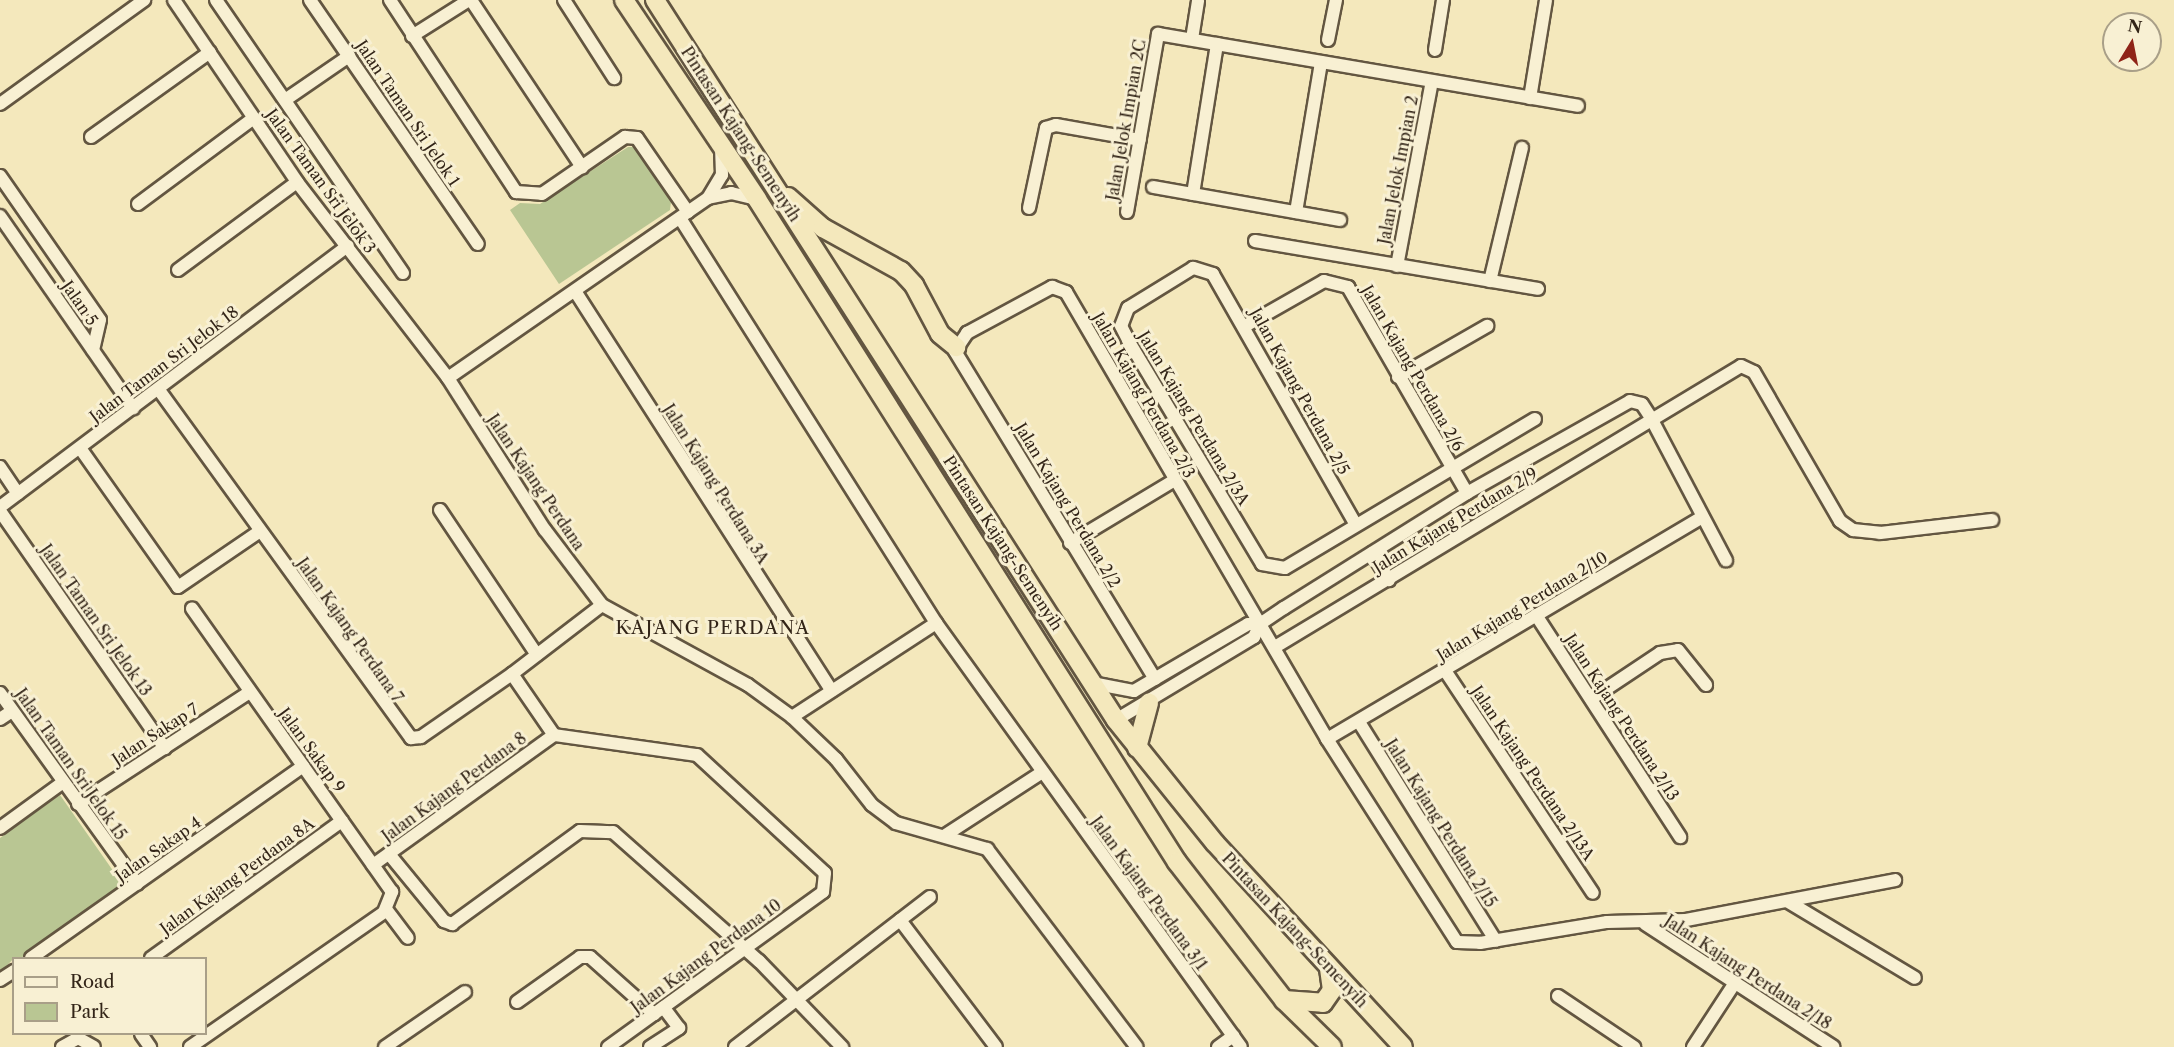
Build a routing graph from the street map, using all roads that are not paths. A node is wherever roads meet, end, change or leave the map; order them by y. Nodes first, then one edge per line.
1 (144, 0) edge
2 (174, 0) edge
3 (216, 0) edge
4 (310, 0) edge
5 (390, 0) edge
6 (470, 0) edge
7 (564, 0) edge
8 (624, 0) edge
9 (655, 0) edge
10 (1198, 0) edge
11 (1336, 0) edge
12 (1443, 0) edge
13 (1546, 0) edge
14 (412, 36) junction
15 (1192, 39) junction
16 (1328, 40) dead end
17 (1217, 44) junction
18 (1435, 50) dead end
19 (210, 52) junction
20 (349, 56) junction
21 (1321, 62) junction
22 (614, 78) dead end
23 (1432, 81) junction
24 (1530, 98) junction
25 (285, 100) junction
26 (0, 104) edge
27 (1578, 106) dead end
28 (254, 118) junction
29 (91, 137) dead end
30 (1140, 140) junction
31 (721, 145) junction
32 (1522, 148) dead end
33 (582, 167) junction
34 (0, 176) edge
35 (297, 182) junction
36 (1153, 187) dead end
37 (777, 189) junction
38 (1193, 194) junction
39 (708, 198) junction
40 (757, 199) junction
41 (138, 204) dead end
42 (1029, 208) dead end
43 (1127, 212) dead end
44 (1296, 212) junction
45 (684, 215) junction
46 (0, 216) edge
47 (1340, 220) dead end
48 (1255, 241) dead end
49 (478, 244) dead end
50 (348, 246) junction
51 (1397, 266) junction
52 (178, 270) dead end
53 (404, 273) dead end
54 (1213, 274) joint
55 (1490, 281) junction
56 (1538, 289) dead end
57 (575, 291) junction
58 (1245, 326) junction
59 (1487, 326) dead end
60 (956, 346) junction
61 (93, 350) junction
62 (1398, 377) junction
63 (448, 378) junction
64 (159, 390) junction
65 (133, 408) junction
66 (1651, 418) junction
67 (1535, 419) dead end
68 (80, 448) junction
69 (0, 467) edge
70 (1453, 471) junction
71 (1173, 481) junction
72 (1467, 493) junction
73 (18, 494) junction
74 (0, 509) edge
75 (440, 510) dead end
76 (1702, 517) junction
77 (1992, 520) dead end
78 (1356, 525) junction
79 (260, 531) junction
80 (1070, 543) junction
81 (1372, 553) junction
82 (1726, 560) dead end
83 (1389, 580) junction
84 (602, 605) junction
85 (192, 609) dead end
86 (1536, 615) junction
87 (936, 623) junction
88 (1260, 624) junction
89 (1275, 647) junction
90 (537, 655) junction
91 (1446, 672) junction
92 (512, 674) junction
93 (1155, 680) junction
94 (1092, 683) junction
95 (1706, 685) dead end
96 (832, 691) junction
97 (250, 692) junction
98 (0, 693) edge
99 (1591, 699) junction
100 (1149, 703) junction
101 (12, 711) junction
102 (792, 717) junction
103 (0, 719) edge
104 (1116, 720) junction
105 (1359, 722) junction
106 (554, 735) junction
107 (1328, 739) junction
108 (165, 748) junction
109 (1137, 748) junction
110 (303, 766) junction
111 (1041, 773) junction
112 (62, 783) junction
113 (78, 804) junction
114 (342, 821) junction
115 (0, 828) edge
116 (944, 836) junction
117 (1680, 837) dead end
118 (389, 854) junction
119 (374, 865) junction
120 (1895, 880) dead end
121 (137, 884) junction
122 (1593, 892) dead end
123 (930, 897) dead end
124 (1787, 901) junction
125 (385, 911) junction
126 (900, 920) junction
127 (1645, 924) junction
128 (408, 938) dead end
129 (1497, 941) junction
130 (747, 949) junction
131 (32, 957) edge
132 (152, 957) edge
133 (1329, 969) junction
134 (1915, 978) dead end
135 (1734, 984) junction
136 (465, 992) dead end
137 (1558, 996) dead end
138 (798, 997) junction
139 (1284, 1000) junction
140 (517, 1002) dead end
141 (659, 1010) junction
142 (206, 1035) edge
143 (207, 1035) edge
144 (1233, 1036) junction
145 (393, 1045) edge
146 (62, 1047) edge
147 (94, 1047) edge
148 (189, 1047) edge
149 (608, 1047) edge
150 (650, 1047) edge
151 (735, 1047) edge
152 (842, 1047) edge
153 (996, 1047) edge
154 (1137, 1047) edge
155 (1218, 1047) edge
156 (1241, 1047) edge
157 (1332, 1047) edge
158 (1403, 1047) edge
159 (1634, 1047) edge
160 (1693, 1047) edge
161 (1834, 1047) edge

1 - 26 street
2 - 19 street, Jalan Taman Sri Jelok 3
3 - 25 street, Jalan Taman Sri Jelok 3
4 - 20 street, Jalan Taman Sri Jelok 1
5 - 14 street
6 - 14 street
6 - 33 street
7 - 22 street
8 - 31 highway, Pintasan Kajang-Semenyih
9 - 37 highway, Pintasan Kajang-Semenyih
10 - 15 street
11 - 16 street
12 - 18 street
13 - 24 street
14 - 33 street
15 - 17 street
15 - 30 street, Jalan Jelok Impian 2C
17 - 21 street
17 - 38 street
19 - 28 street, Jalan Taman Sri Jelok 3
19 - 29 street
20 - 25 street
20 - 49 street, Jalan Taman Sri Jelok 1
21 - 23 street
21 - 44 street
23 - 24 street
23 - 51 street, Jalan Jelok Impian 2
24 - 27 street
25 - 53 street, Jalan Taman Sri Jelok 3
28 - 35 street, Jalan Taman Sri Jelok 3
28 - 41 street
30 - 42 street
30 - 43 street, Jalan Jelok Impian 2C
31 - 39 street
31 - 40 highway, Pintasan Kajang-Semenyih
32 - 55 street
33 - 45 street, Jalan Kajang Perdana 3/1
34 - 61 street
35 - 50 street, Jalan Taman Sri Jelok 3
35 - 52 street
36 - 38 street
37 - 60 highway
37 - 94 highway, Pintasan Kajang-Semenyih
38 - 44 street
39 - 40 street
39 - 45 street
40 - 139 highway, Pintasan Kajang-Semenyih
44 - 47 street
45 - 57 street
45 - 87 street, Jalan Kajang Perdana 3/1
46 - 61 street, Jalan 5
48 - 51 street
50 - 63 street, Jalan Taman Sri Jelok 3
50 - 64 street, Jalan Taman Sri Jelok 18
51 - 55 street
54 - 58 street, Jalan Kajang Perdana 2/5
54 - 78 street, Jalan Kajang Perdana 2/3A
55 - 56 street
57 - 63 street
57 - 96 street, Jalan Kajang Perdana 3A
58 - 62 street, Jalan Kajang Perdana 2/6
58 - 78 street, Jalan Kajang Perdana 2/5
59 - 62 street
60 - 71 street, Jalan Kajang Perdana 2/3
60 - 80 street, Jalan Kajang Perdana 2/2
61 - 65 street, Jalan 5
62 - 70 street, Jalan Kajang Perdana 2/6
63 - 84 street, Jalan Kajang Perdana
64 - 65 street, Jalan Taman Sri Jelok 18
64 - 79 street, Jalan Kajang Perdana 7
65 - 68 street, Jalan Taman Sri Jelok 18
66 - 72 street
66 - 76 street
66 - 77 street, Jalan Kajang Perdana 2/9
66 - 83 street, Jalan Kajang Perdana 2/9
67 - 70 street
68 - 73 street, Jalan Taman Sri Jelok 18
68 - 79 street
69 - 73 street
70 - 72 street, Jalan Kajang Perdana 2/6
70 - 78 street
71 - 80 street
71 - 88 street, Jalan Kajang Perdana 2/3
72 - 81 street
73 - 74 street, Jalan Taman Sri Jelok 18
74 - 108 street, Jalan Taman Sri Jelok 13
75 - 90 street
76 - 82 street
76 - 86 street, Jalan Kajang Perdana 2/10
79 - 92 street, Jalan Kajang Perdana 7
80 - 93 street, Jalan Kajang Perdana 2/2
81 - 83 street
81 - 88 street
83 - 89 street, Jalan Kajang Perdana 2/9
84 - 90 street
84 - 102 street, Jalan Kajang Perdana
85 - 97 street, Jalan Sakap 9
86 - 91 street, Jalan Kajang Perdana 2/10
86 - 99 street, Jalan Kajang Perdana 2/13
87 - 96 street
87 - 111 street, Jalan Kajang Perdana 3/1
88 - 89 street, Jalan Kajang Perdana 2/3
88 - 93 street
88 - 100 street
89 - 107 street, Jalan Kajang Perdana 2/3
90 - 92 street
91 - 105 street, Jalan Kajang Perdana 2/10
91 - 122 street, Jalan Kajang Perdana 2/13A
92 - 106 street
93 - 94 street
94 - 104 highway, Pintasan Kajang-Semenyih
95 - 99 street
96 - 102 street
97 - 108 street, Jalan Sakap 7
97 - 110 street, Jalan Sakap 9
98 - 101 street, Jalan Taman Sri Jelok 15
99 - 117 street, Jalan Kajang Perdana 2/13
100 - 104 street
100 - 109 highway
101 - 103 street
101 - 112 street, Jalan Taman Sri Jelok 15
102 - 116 street, Jalan Kajang Perdana
104 - 109 highway, Pintasan Kajang-Semenyih
105 - 107 street, Jalan Kajang Perdana 2/10
105 - 129 street, Jalan Kajang Perdana 2/15
106 - 118 street, Jalan Kajang Perdana 8
106 - 130 street, Jalan Kajang Perdana 10
107 - 129 street, Jalan Kajang Perdana 2/3
108 - 113 street, Jalan Sakap 7
109 - 133 highway, Pintasan Kajang-Semenyih
110 - 114 street, Jalan Sakap 9
110 - 121 street, Jalan Sakap 4
111 - 116 street
111 - 144 street, Jalan Kajang Perdana 3/1
112 - 113 street, Jalan Taman Sri Jelok 15
112 - 115 street
113 - 121 street, Jalan Taman Sri Jelok 15
114 - 119 street, Jalan Sakap 9
114 - 132 street, Jalan Kajang Perdana 8A
116 - 154 street, Jalan Kajang Perdana
118 - 119 street, Jalan Kajang Perdana 8
118 - 130 street
119 - 125 street, Jalan Sakap 9
120 - 124 street
121 - 131 street, Jalan Sakap 4
123 - 126 street
124 - 127 street
124 - 134 street
125 - 128 street
125 - 143 street
126 - 138 street
126 - 153 street
127 - 129 street
127 - 135 street, Jalan Kajang Perdana 2/18
130 - 138 street
130 - 141 street, Jalan Kajang Perdana 10
133 - 139 highway
133 - 158 highway, Pintasan Kajang-Semenyih
135 - 160 street
135 - 161 street, Jalan Kajang Perdana 2/18
136 - 145 street
137 - 159 street
138 - 151 street
138 - 152 street
139 - 157 highway, Pintasan Kajang-Semenyih
140 - 141 street
141 - 149 street, Jalan Kajang Perdana 10
141 - 150 street
142 - 148 street
144 - 155 street
144 - 156 street, Jalan Kajang Perdana 3/1
146 - 147 street

